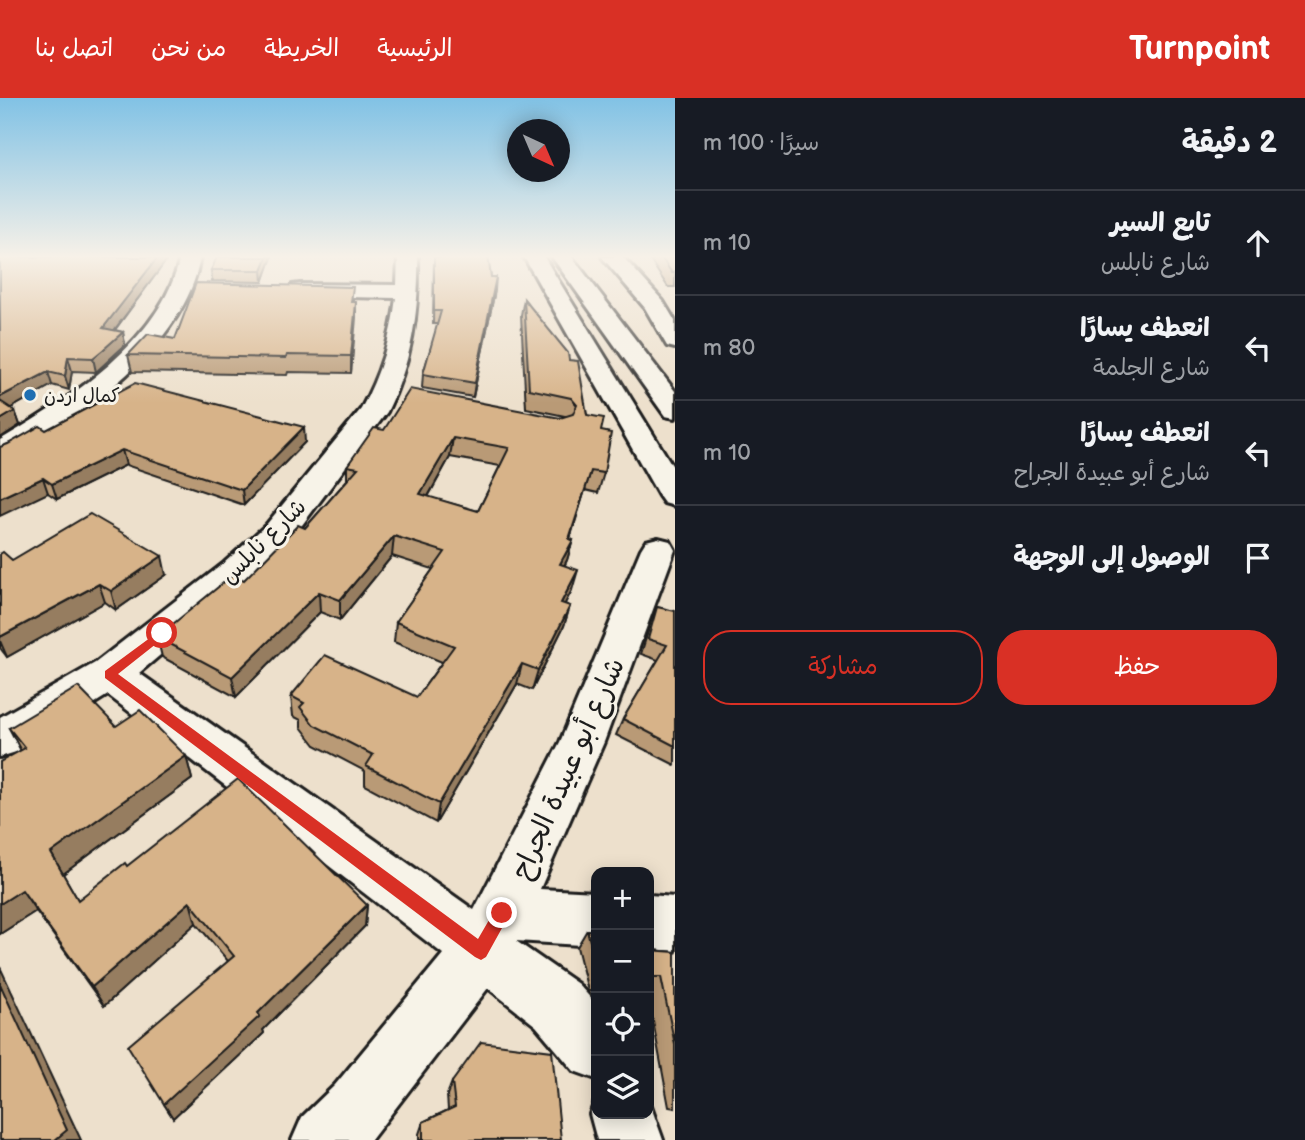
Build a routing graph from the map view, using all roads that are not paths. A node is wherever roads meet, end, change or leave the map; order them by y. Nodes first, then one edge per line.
1 (180, 306) edge
2 (406, 306) edge
3 (562, 306) edge
4 (598, 306) edge
5 (655, 306) edge
6 (675, 341) edge
7 (675, 410) edge
8 (0, 452) edge
9 (675, 496) edge
10 (658, 548) dead end
11 (110, 674) junction
12 (0, 739) edge
13 (591, 920) edge
14 (654, 922) edge
15 (675, 924) edge
16 (491, 932) junction
17 (591, 1043) edge
18 (624, 1119) edge
19 (325, 1140) edge
20 (630, 1140) edge

1 - 8 main road
2 - 11 main road, شارع نابلس
3 - 9 main road
4 - 7 main road
5 - 6 main road
10 - 16 main road, شارع أبو عبيدة الجراح
11 - 12 main road, شارع نابلس
11 - 16 main road
13 - 16 main road
14 - 15 main road
16 - 17 main road
16 - 19 main road, شارع أبو عبيدة الجراح
18 - 20 main road

